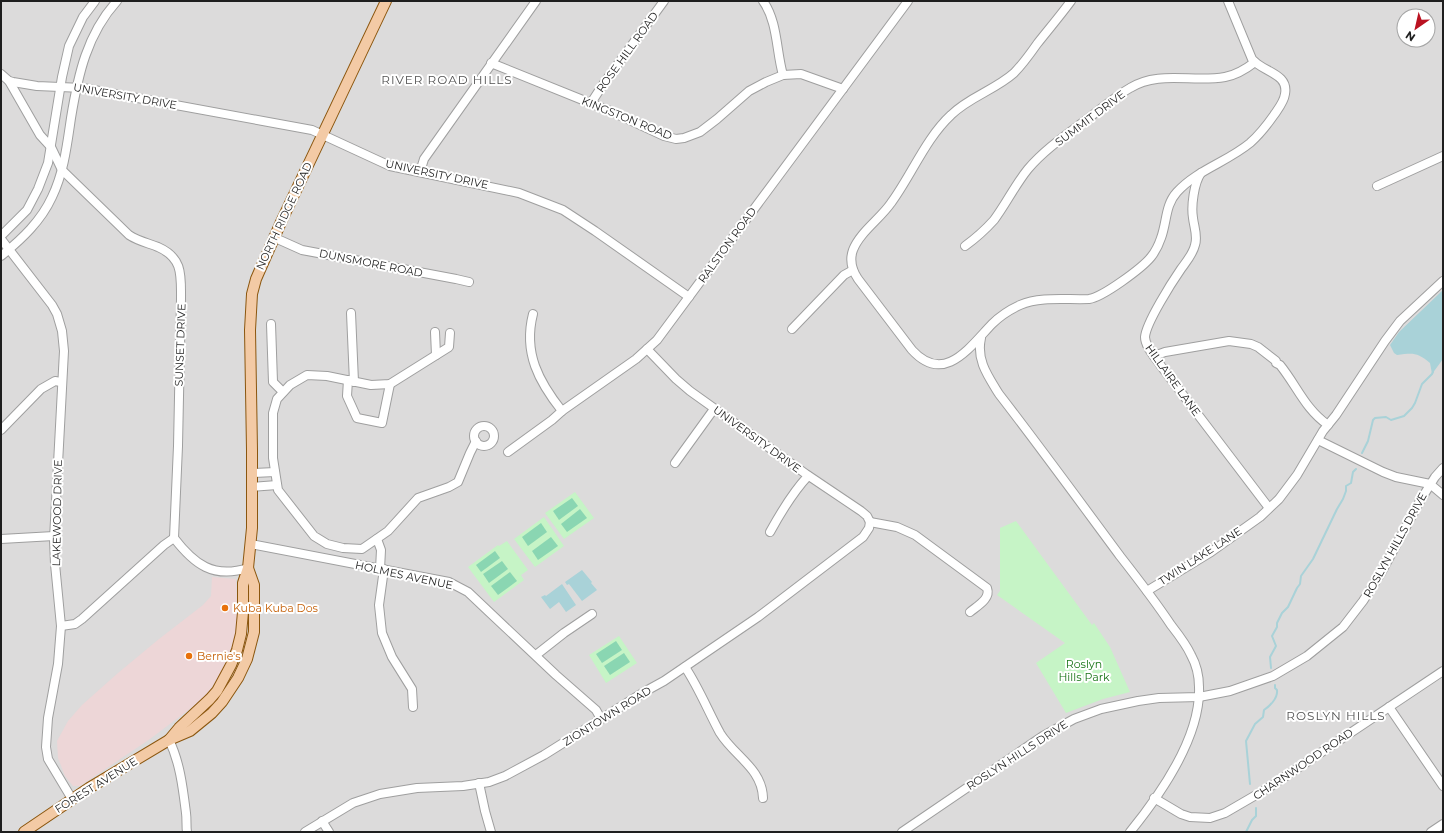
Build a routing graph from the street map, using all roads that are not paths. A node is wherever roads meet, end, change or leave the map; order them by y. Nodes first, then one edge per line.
1 (95, 1) edge
2 (117, 1) edge
3 (386, 1) edge
4 (536, 1) edge
5 (664, 1) edge
6 (763, 1) edge
7 (908, 1) edge
8 (1071, 1) edge
9 (1228, 1) edge
10 (1255, 62) junction
11 (491, 63) junction
12 (1, 74) edge
13 (783, 74) junction
14 (9, 81) junction
15 (61, 86) junction
16 (77, 87) junction
17 (842, 89) junction
18 (591, 103) junction
19 (323, 134) junction
20 (51, 147) junction
21 (1443, 156) edge
22 (62, 170) junction
23 (420, 172) junction
24 (1202, 173) junction
25 (1376, 186) dead end
26 (1, 236) edge
27 (273, 237) junction
28 (1, 239) edge
29 (965, 246) dead end
30 (9, 249) junction
31 (1, 256) edge
32 (853, 270) junction
33 (1443, 281) edge
34 (469, 282) dead end
35 (689, 297) junction
36 (351, 313) dead end
37 (533, 314) dead end
38 (271, 324) dead end
39 (792, 329) dead end
40 (435, 332) dead end
41 (450, 332) dead end
42 (981, 338) junction
43 (647, 350) junction
44 (436, 355) junction
45 (1154, 356) junction
46 (351, 381) junction
47 (61, 382) junction
48 (390, 384) junction
49 (283, 392) junction
50 (714, 408) junction
51 (562, 411) junction
52 (1328, 425) junction
53 (1, 430) edge
54 (1318, 440) junction
55 (476, 441) dead end
56 (508, 452) dead end
57 (675, 463) dead end
58 (1443, 468) edge
59 (275, 472) junction
60 (252, 473) junction
61 (808, 476) junction
62 (1430, 484) junction
63 (277, 485) junction
64 (252, 487) junction
65 (1443, 495) edge
66 (1269, 508) junction
67 (870, 522) junction
68 (770, 532) dead end
69 (54, 536) junction
70 (174, 538) junction
71 (1, 539) edge
72 (377, 539) junction
73 (251, 544) junction
74 (248, 568) junction
75 (382, 569) junction
76 (1147, 591) junction
77 (970, 612) dead end
78 (592, 614) dead end
79 (61, 626) junction
80 (536, 655) junction
81 (685, 667) junction
82 (1443, 671) edge
83 (1199, 697) junction
84 (413, 707) dead end
85 (1389, 707) junction
86 (601, 719) junction
87 (169, 740) junction
88 (479, 783) junction
89 (1443, 786) edge
90 (763, 798) dead end
91 (1154, 798) junction
92 (72, 799) junction
93 (322, 821) junction
94 (1443, 824) edge
95 (27, 831) edge
96 (187, 832) edge
97 (305, 832) edge
98 (329, 832) edge
99 (491, 832) edge
100 (902, 832) edge
101 (1130, 832) edge
102 (1432, 832) edge

1 - 15 street
2 - 16 street
3 - 19 main road, NORTH RIDGE ROAD
4 - 11 street
5 - 18 street, ROSE HILL ROAD
6 - 13 street
7 - 17 street, RALSTON ROAD
8 - 32 street
9 - 10 street
10 - 24 street
10 - 29 street, SUMMIT DRIVE
11 - 18 street, KINGSTON ROAD
11 - 23 street
12 - 14 street
13 - 17 street, KINGSTON ROAD
13 - 18 street, KINGSTON ROAD
14 - 15 street, UNIVERSITY DRIVE
14 - 20 street, SUNSET DRIVE
15 - 16 street, UNIVERSITY DRIVE
15 - 20 street
16 - 19 street, UNIVERSITY DRIVE
16 - 22 street
17 - 35 street, RALSTON ROAD
19 - 23 street, UNIVERSITY DRIVE
19 - 27 main road, NORTH RIDGE ROAD
20 - 22 street, SUNSET DRIVE
20 - 26 street
21 - 25 street
22 - 30 street
22 - 70 street, SUNSET DRIVE
23 - 35 street, UNIVERSITY DRIVE
24 - 42 street
24 - 45 street, HILLAIRE LANE
27 - 34 street, DUNSMORE ROAD
27 - 60 main road, NORTH RIDGE ROAD
28 - 30 street, LAKEWOOD DRIVE
30 - 31 street
30 - 47 street, LAKEWOOD DRIVE
32 - 39 street
32 - 42 street
33 - 52 street, TWIN LAKE LANE
35 - 43 street, RALSTON ROAD
36 - 46 street
37 - 51 street
38 - 49 street
40 - 44 street
41 - 44 street
42 - 76 street, TWIN LAKE LANE
43 - 50 street, UNIVERSITY DRIVE
43 - 51 street, RALSTON ROAD
44 - 48 street
45 - 52 street
45 - 66 street, HILLAIRE LANE
46 - 48 street
46 - 48 street
46 - 49 street
47 - 53 street
47 - 69 street, LAKEWOOD DRIVE
49 - 59 street
50 - 57 street
50 - 61 street, UNIVERSITY DRIVE
51 - 56 street, RALSTON ROAD
52 - 54 street, TWIN LAKE LANE
54 - 62 street
54 - 66 street, TWIN LAKE LANE
55 - 72 street
58 - 62 street, ROSLYN HILLS DRIVE
59 - 60 street
59 - 63 street
60 - 64 main road, NORTH RIDGE ROAD
61 - 67 street, UNIVERSITY DRIVE
61 - 68 street
62 - 65 street
62 - 83 street, ROSLYN HILLS DRIVE
63 - 64 street
63 - 72 street
64 - 73 main road, NORTH RIDGE ROAD
66 - 76 street, TWIN LAKE LANE
67 - 77 street
67 - 81 street, ZIONTOWN ROAD
69 - 71 street
69 - 79 street, LAKEWOOD DRIVE
70 - 74 street
70 - 79 street
72 - 75 street
73 - 74 main road, NORTH RIDGE ROAD
73 - 75 street, HOLMES AVENUE
74 - 87 main road, NORTH RIDGE ROAD
75 - 80 street, HOLMES AVENUE
75 - 84 street
76 - 83 street
78 - 80 street
79 - 92 street, LAKEWOOD DRIVE
80 - 86 street, HOLMES AVENUE
81 - 86 street, ZIONTOWN ROAD
81 - 90 street
82 - 85 street, CHARNWOOD ROAD
83 - 91 street
83 - 100 street, ROSLYN HILLS DRIVE
85 - 89 street
85 - 91 street, CHARNWOOD ROAD
86 - 88 street, ZIONTOWN ROAD
87 - 92 main road, FOREST AVENUE
87 - 96 street
88 - 93 street, ZIONTOWN ROAD
88 - 99 street
91 - 101 street
92 - 95 main road, FOREST AVENUE
93 - 97 street, ZIONTOWN ROAD
93 - 98 street
94 - 102 street

